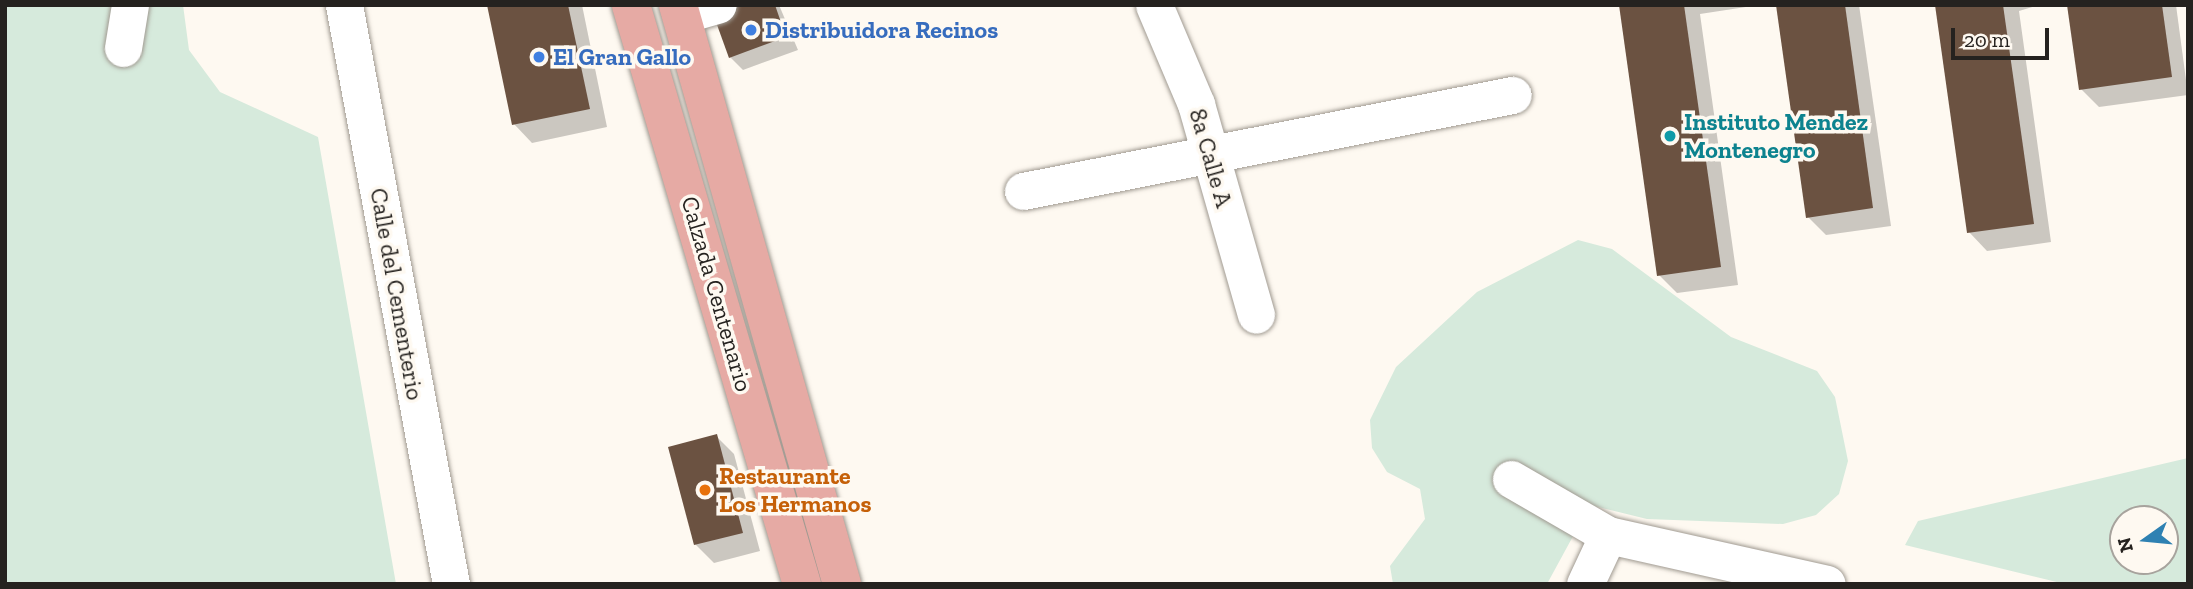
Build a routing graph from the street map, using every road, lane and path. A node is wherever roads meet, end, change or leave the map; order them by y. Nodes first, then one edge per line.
1 (130, 5) edge
2 (344, 5) edge
3 (631, 5) edge
4 (1154, 5) edge
5 (693, 9) edge
6 (123, 48) dead end
7 (1513, 95) dead end
8 (1210, 156) junction
9 (1023, 191) dead end
10 (1256, 314) dead end
11 (1511, 479) dead end
12 (1608, 535) junction
13 (451, 584) edge
14 (802, 584) edge
15 (842, 584) edge
16 (1585, 584) edge
17 (1827, 584) edge

1 - 6 street
2 - 13 street, Calle del Cementerio
3 - 14 main road, Calzada Centenario
4 - 8 street, 8a Calle A
5 - 15 main road, Calzada Centenario
7 - 8 street
8 - 9 street
8 - 10 street, 8a Calle A
11 - 12 street
12 - 16 street
12 - 17 street

